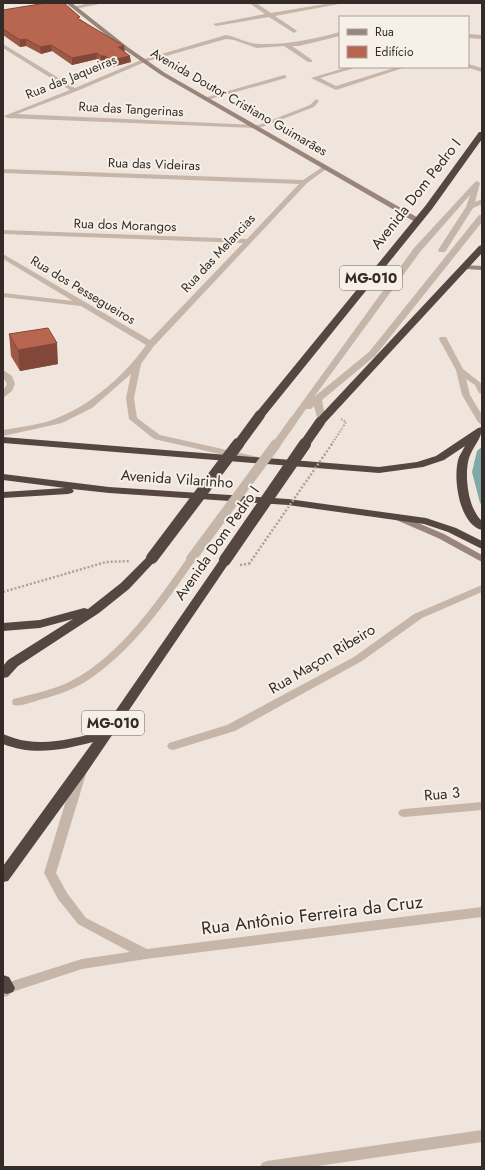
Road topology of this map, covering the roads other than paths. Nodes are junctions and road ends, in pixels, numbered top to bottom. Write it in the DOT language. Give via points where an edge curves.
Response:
graph roads {
  1 [pos="69,3"];
  2 [pos="101,3"];
  3 [pos="252,3"];
  4 [pos="341,3"];
  5 [pos="75,7"];
  6 [pos="271,15"];
  7 [pos="216,24"];
  8 [pos="294,31"];
  9 [pos="339,34"];
  10 [pos="469,36"];
  11 [pos="482,37"];
  12 [pos="286,45"];
  13 [pos="3,46"];
  14 [pos="310,60"];
  15 [pos="143,61"];
  16 [pos="482,62"];
  17 [pos="470,67"];
  18 [pos="351,68"];
  19 [pos="400,68"];
  20 [pos="482,70"];
  21 [pos="284,77"];
  22 [pos="75,90"];
  23 [pos="207,98"];
  24 [pos="316,101"];
  25 [pos="5,116"];
  26 [pos="3,123"];
  27 [pos="257,127"];
  28 [pos="482,134"];
  29 [pos="326,167"];
  30 [pos="3,171"];
  31 [pos="305,182"];
  32 [pos="482,200"];
  33 [pos="470,207"];
  34 [pos="426,210"];
  35 [pos="403,212"];
  36 [pos="482,217"];
  37 [pos="418,220"];
  38 [pos="3,232"];
  39 [pos="247,241"];
  40 [pos="482,248"];
  41 [pos="442,250"];
  42 [pos="3,256"];
  43 [pos="465,267"];
  44 [pos="482,268"];
  45 [pos="3,295"];
  46 [pos="86,305"];
  47 [pos="443,339"];
  48 [pos="151,344"];
  49 [pos="137,364"];
  50 [pos="460,370"];
  51 [pos="3,372"];
  52 [pos="482,391"];
  53 [pos="3,395"];
  54 [pos="317,399"];
  55 [pos="294,420"];
  56 [pos="321,422"];
  57 [pos="481,428"];
  58 [pos="4,433"];
  59 [pos="263,460"];
  60 [pos="3,477"];
  61 [pos="109,490"];
  62 [pos="3,495"];
  63 [pos="397,517"];
  64 [pos="482,527"];
  65 [pos="482,546"];
  66 [pos="482,559"];
  67 [pos="482,588"];
  68 [pos="95,610"];
  69 [pos="3,627"];
  70 [pos="3,674"];
  71 [pos="17,702"];
  72 [pos="105,735"];
  73 [pos="3,739"];
  74 [pos="173,746"];
  75 [pos="82,769"];
  76 [pos="482,806"];
  77 [pos="404,813"];
  78 [pos="3,877"];
  79 [pos="482,912"];
  80 [pos="146,954"];
  81 [pos="4,987"];
  82 [pos="482,1136"];
  83 [pos="267,1167"];
  1 -- 5 [label="main road, Avenida Doutor Cristiano Guimarães"];
  2 -- 5 [label="street"];
  3 -- 6 [label="street"];
  4 -- 6 [label="street"];
  5 -- 15 [label="main road, Avenida Doutor Cristiano Guimarães"];
  6 -- 7 [label="street"];
  6 -- 8 [label="street"];
  9 -- 12 [label="street, Rua das Jaqueiras"];
  10 -- 11 [label="street"];
  12 -- 14 [label="street"];
  12 -- 15 [label="street, Rua das Jaqueiras" via="257,46 226,37"];
  13 -- 22 [label="street"];
  15 -- 22 [label="street, Rua das Jaqueiras"];
  15 -- 23 [label="main road, Avenida Doutor Cristiano Guimarães"];
  16 -- 17 [label="street"];
  17 -- 20 [label="street"];
  18 -- 19 [label="street" via="314,78 336,88"];
  21 -- 23 [label="street"];
  22 -- 25 [label="street, Rua das Jaqueiras"];
  23 -- 27 [label="main road, Avenida Doutor Cristiano Guimarães"];
  24 -- 27 [label="street" via="312,106"];
  25 -- 26 [label="street"];
  25 -- 27 [label="street, Rua das Tangerinas"];
  27 -- 29 [label="main road, Avenida Doutor Cristiano Guimarães"];
  28 -- 34 [label="highway, Avenida Dom Pedro I / MG-010"];
  29 -- 31 [label="street, Rua das Melancias"];
  29 -- 35 [label="main road, Avenida Doutor Cristiano Guimarães"];
  30 -- 31 [label="street, Rua das Videiras"];
  31 -- 39 [label="street, Rua das Melancias"];
  32 -- 33 [label="street"];
  33 -- 41 [label="street"];
  33 -- 55 [label="street" via="476,183 417,250"];
  34 -- 35 [label="main road"];
  34 -- 37 [label="highway, Avenida Dom Pedro I / MG-010"];
  35 -- 37 [label="main road, Avenida Doutor Cristiano Guimarães"];
  36 -- 54 [label="street" via="372,354"];
  37 -- 68 [label="highway, Avenida Dom Pedro I / MG-010, bridge" via="260,415 152,558 125,586"];
  38 -- 39 [label="street, Rua dos Morangos"];
  39 -- 48 [label="street, Rua das Melancias"];
  40 -- 43 [label="highway, Avenida Dom Pedro I / MG-010"];
  42 -- 46 [label="street, Rua dos Pessegueiros"];
  43 -- 44 [label="main road"];
  43 -- 56 [label="highway, Avenida Dom Pedro I / MG-010"];
  45 -- 46 [label="street"];
  46 -- 48 [label="street, Rua dos Pessegueiros"];
  47 -- 50 [label="street"];
  48 -- 49 [label="street, Rua das Melancias"];
  49 -- 58 [label="street, Rua das Melancias" via="89,406 59,421"];
  49 -- 59 [label="street, Rua das Melancias" via="130,398 133,419 157,437"];
  50 -- 52 [label="street" via="478,384"];
  50 -- 57 [label="street" via="466,395"];
  51 -- 53 [label="street" via="12,380 12,385"];
  54 -- 55 [label="street"];
  54 -- 56 [label="street"];
  55 -- 71 [label="street, bridge" via="158,606 118,651 80,681"];
  56 -- 72 [label="highway, Avenida Dom Pedro I / MG-010, bridge"];
  57 -- 59 [label="highway, Avenida Vilarinho" via="440,458 419,465 379,470"];
  57 -- 64 [label="highway" via="464,458 462,477 468,507 473,519"];
  58 -- 59 [label="highway, Avenida Vilarinho"];
  60 -- 61 [label="highway, Avenida Vilarinho"];
  61 -- 62 [label="highway"];
  61 -- 63 [label="highway, Avenida Vilarinho" via="288,502"];
  63 -- 65 [label="highway" via="426,521 452,530"];
  63 -- 66 [label="main road, Avenida Vilarinho" via="441,536"];
  67 -- 74 [label="street, Rua Maçon Ribeiro" via="418,616 358,659 232,728"];
  68 -- 69 [label="highway" via="40,624"];
  68 -- 70 [label="highway, Avenida Dom Pedro I / MG-010" via="19,659"];
  72 -- 73 [label="highway" via="63,745 34,747"];
  72 -- 75 [label="highway, Avenida Dom Pedro I / MG-010"];
  75 -- 78 [label="highway, Avenida Dom Pedro I / MG-010"];
  75 -- 80 [label="street" via="50,873 62,896 82,921"];
  76 -- 77 [label="street, Rua 3"];
  79 -- 80 [label="street, Rua Antônio Ferreira da Cruz"];
  80 -- 81 [label="street, Rua Antônio Ferreira da Cruz" via="82,964"];
  82 -- 83 [label="street"];
}
